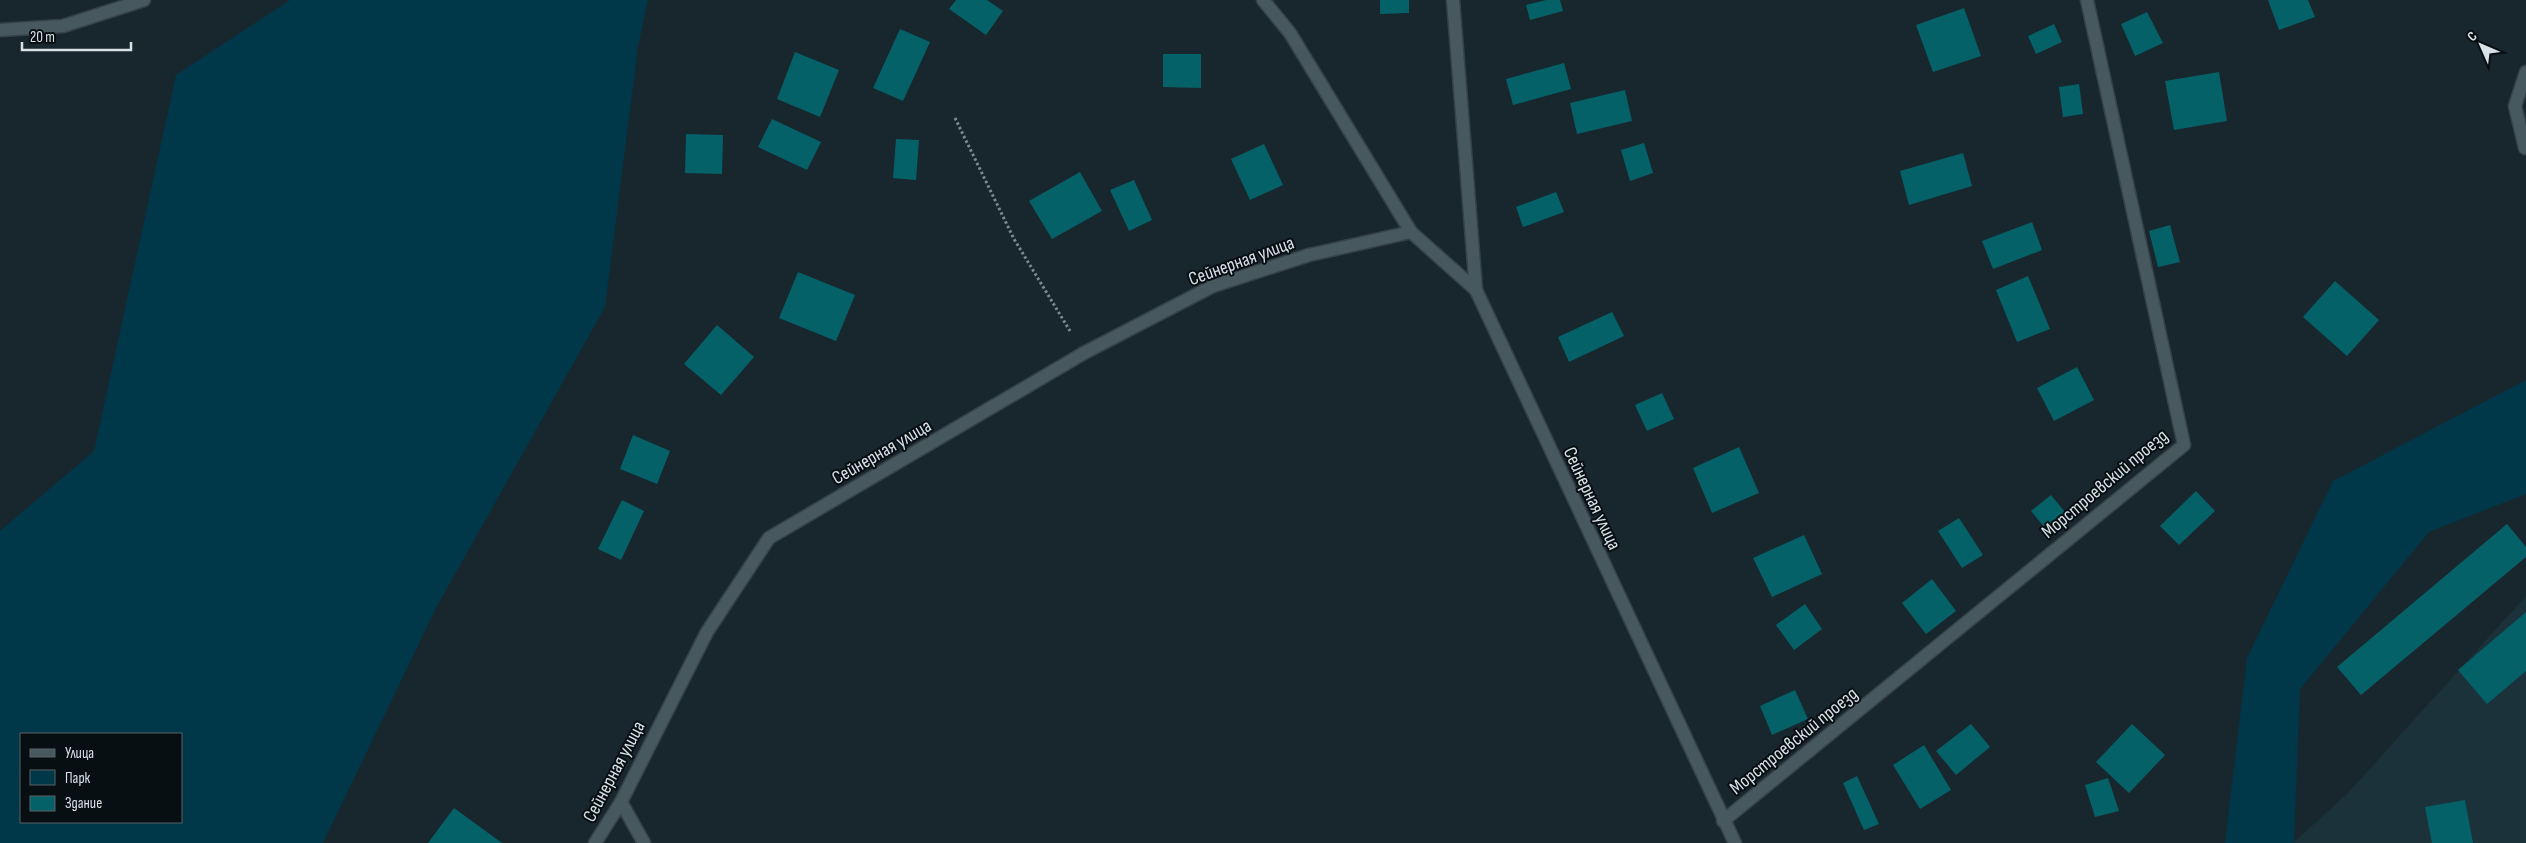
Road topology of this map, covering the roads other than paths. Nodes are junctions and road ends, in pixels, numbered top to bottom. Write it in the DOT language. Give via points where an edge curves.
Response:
graph roads {
  1 [pos="144,0"];
  2 [pos="1263,0"];
  3 [pos="1453,0"];
  4 [pos="2086,0"];
  5 [pos="0,30"];
  6 [pos="2526,72"];
  7 [pos="2525,148"];
  8 [pos="1410,232"];
  9 [pos="1476,290"];
  10 [pos="620,802"];
  11 [pos="1723,821"];
  12 [pos="595,843"];
  13 [pos="644,843"];
  14 [pos="1735,843"];
  1 -- 5 [label="lane" via="63,26"];
  2 -- 8 [label="lane" via="1290,33"];
  3 -- 9 [label="lane"];
  4 -- 11 [label="lane, Морстроевский проезд" via="2184,445"];
  6 -- 7 [label="lane" via="2515,106"];
  8 -- 9 [label="lane, Сейнерная улица"];
  8 -- 10 [label="lane, Сейнерная улица" via="1309,255 1213,286 1084,353 769,538 707,632"];
  9 -- 11 [label="lane, Сейнерная улица"];
  10 -- 12 [label="lane, Сейнерная улица"];
  10 -- 13 [label="lane"];
  11 -- 14 [label="lane, Сейнерная улица"];
}
